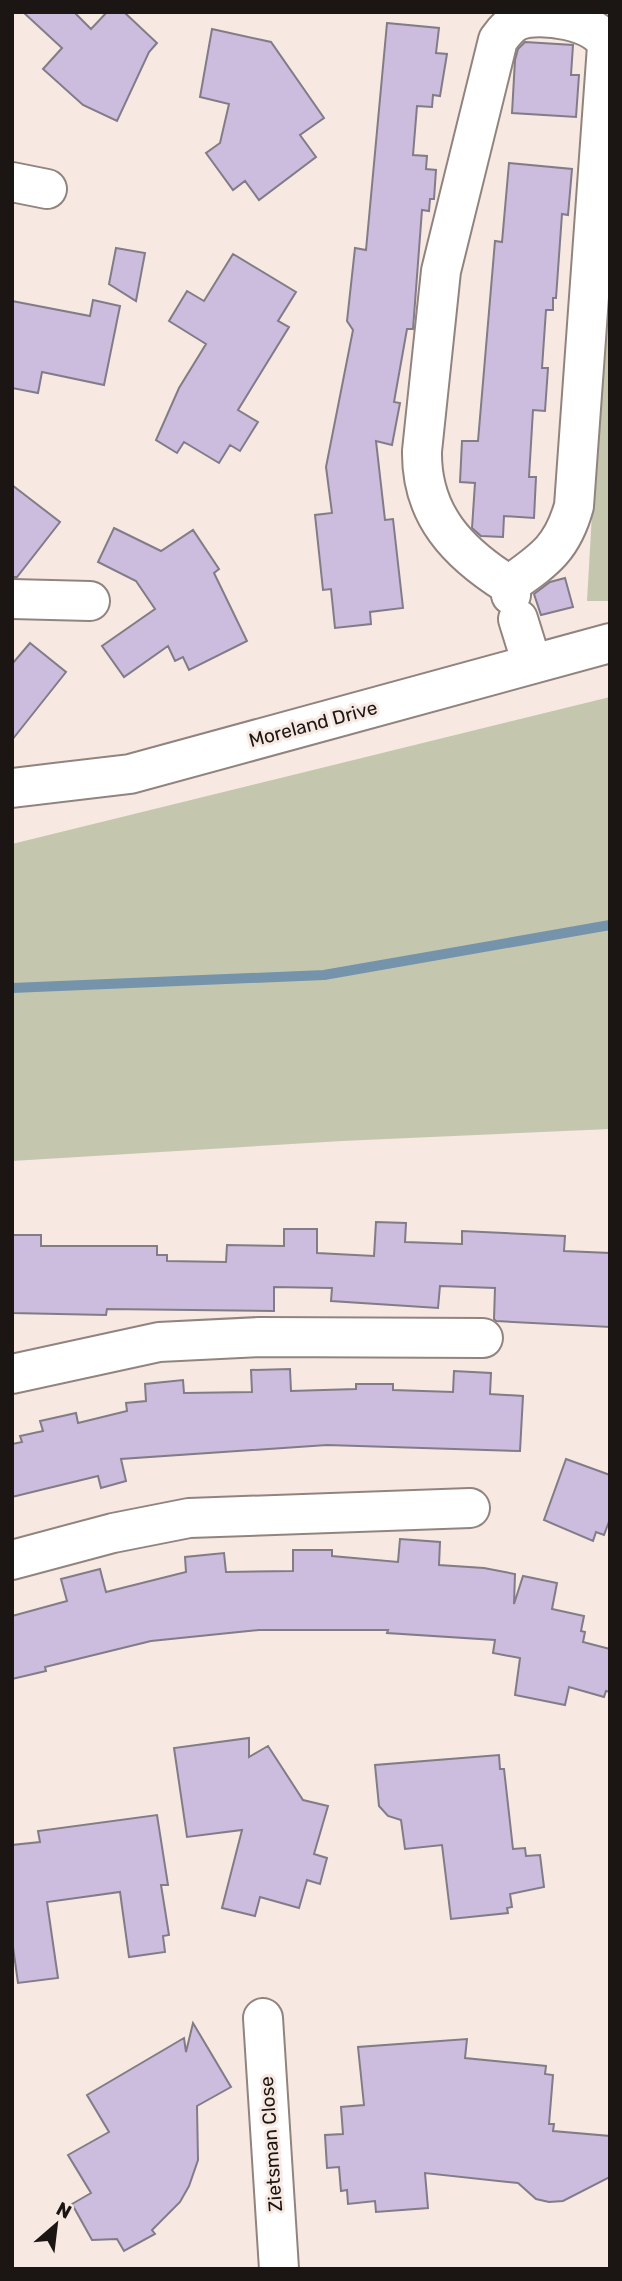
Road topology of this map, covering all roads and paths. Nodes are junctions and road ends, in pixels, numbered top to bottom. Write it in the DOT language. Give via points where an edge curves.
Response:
graph roads {
  1 [pos="12,599"];
  2 [pos="513,600"];
  3 [pos="90,601"];
  4 [pos="610,643"];
  5 [pos="532,664"];
  6 [pos="12,788"];
  7 [pos="483,1338"];
  8 [pos="12,1374"];
  9 [pos="470,1508"];
  10 [pos="12,1560"];
  11 [pos="263,2018"];
  12 [pos="279,2269"];
  1 -- 3 [label="street"];
  2 -- 2 [label="street" via="559,545 574,506 607,46 602,35 586,25 549,18 517,20 498,40 441,271 422,450 428,494 440,521 473,562"];
  2 -- 5 [label="street"];
  4 -- 5 [label="street, Moreland Drive"];
  5 -- 6 [label="street, Moreland Drive" via="130,774"];
  7 -- 8 [label="street" via="259,1337 159,1342"];
  9 -- 10 [label="street" via="189,1518 113,1532"];
  11 -- 12 [label="street, Zietsman Close"];
}
